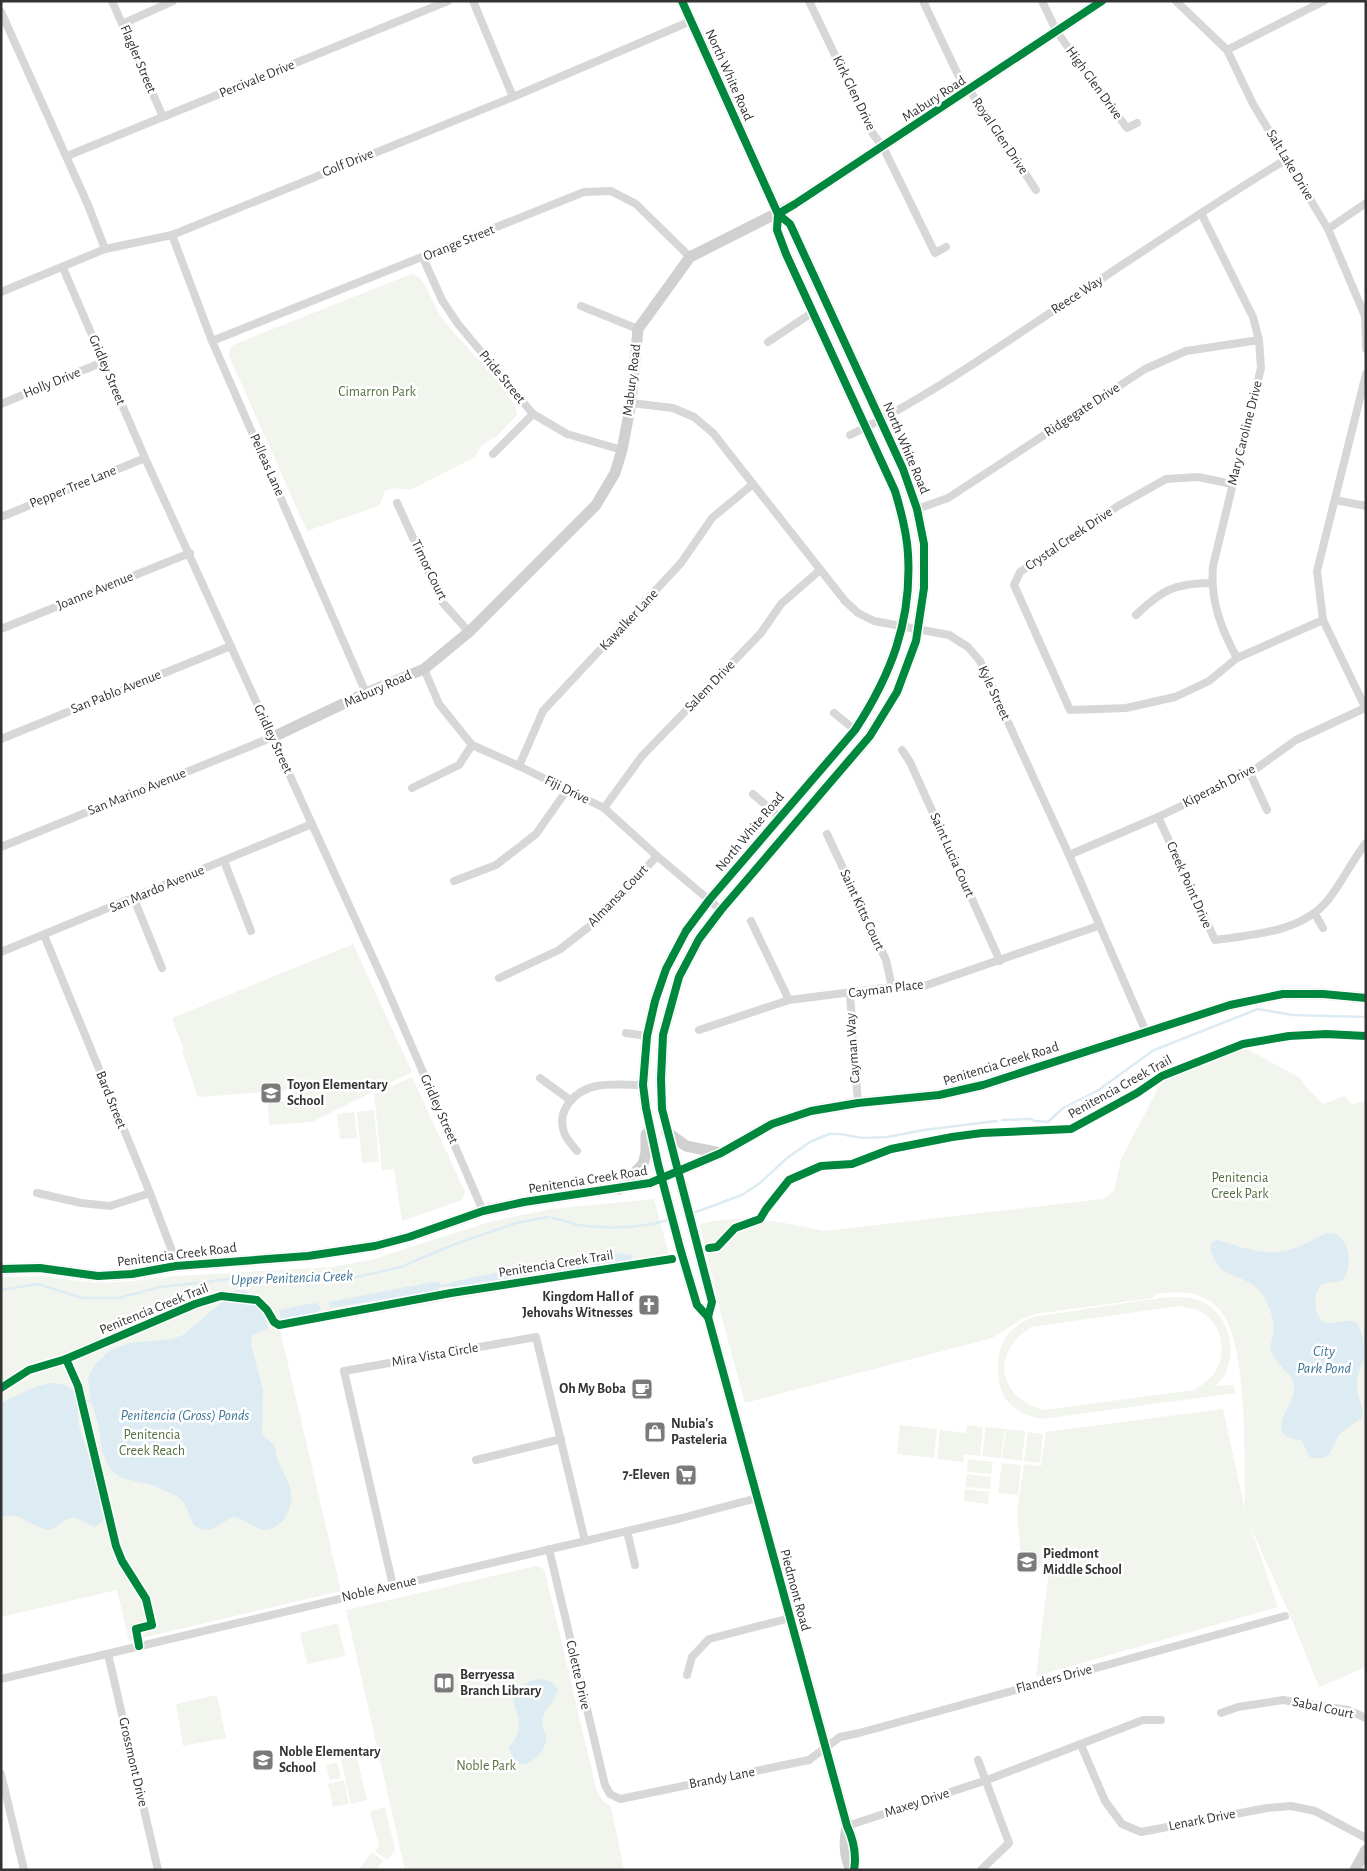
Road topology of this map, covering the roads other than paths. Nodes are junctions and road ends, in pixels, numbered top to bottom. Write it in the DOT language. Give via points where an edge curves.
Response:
graph roads {
  1 [pos="112,1"];
  2 [pos="173,1"];
  3 [pos="448,1"];
  4 [pos="473,1"];
  5 [pos="682,1"];
  6 [pos="810,1"];
  7 [pos="923,1"];
  8 [pos="1042,1"];
  9 [pos="1102,1"];
  10 [pos="1176,1"];
  11 [pos="1324,1"];
  12 [pos="1,12"];
  13 [pos="691,21"];
  14 [pos="122,24"];
  15 [pos="1057,32"];
  16 [pos="1228,50"];
  17 [pos="968,91"];
  18 [pos="514,97"];
  19 [pos="162,117"];
  20 [pos="1138,123"];
  21 [pos="883,147"];
  22 [pos="67,156"];
  23 [pos="1287,160"];
  24 [pos="1036,190"];
  25 [pos="1366,203"];
  26 [pos="1201,213"];
  27 [pos="778,214"];
  28 [pos="1328,229"];
  29 [pos="172,235"];
  30 [pos="946,247"];
  31 [pos="105,249"];
  32 [pos="690,257"];
  33 [pos="423,258"];
  34 [pos="63,268"];
  35 [pos="1,292"];
  36 [pos="580,306"];
  37 [pos="812,312"];
  38 [pos="638,329"];
  39 [pos="1259,340"];
  40 [pos="212,341"];
  41 [pos="768,342"];
  42 [pos="1366,349"];
  43 [pos="103,362"];
  44 [pos="1366,374"];
  45 [pos="631,403"];
  46 [pos="1,404"];
  47 [pos="533,414"];
  48 [pos="882,420"];
  49 [pos="866,428"];
  50 [pos="850,435"];
  51 [pos="622,450"];
  52 [pos="493,454"];
  53 [pos="145,458"];
  54 [pos="753,484"];
  55 [pos="1232,484"];
  56 [pos="1335,500"];
  57 [pos="397,503"];
  58 [pos="1366,506"];
  59 [pos="917,509"];
  60 [pos="1,517"];
  61 [pos="190,553"];
  62 [pos="820,570"];
  63 [pos="1212,583"];
  64 [pos="1136,615"];
  65 [pos="1323,620"];
  66 [pos="902,627"];
  67 [pos="1,629"];
  68 [pos="918,630"];
  69 [pos="469,632"];
  70 [pos="231,646"];
  71 [pos="1237,658"];
  72 [pos="424,669"];
  73 [pos="366,693"];
  74 [pos="1365,708"];
  75 [pos="834,712"];
  76 [pos="855,730"];
  77 [pos="273,737"];
  78 [pos="1,739"];
  79 [pos="472,745"];
  80 [pos="902,750"];
  81 [pos="519,766"];
  82 [pos="1250,773"];
  83 [pos="412,788"];
  84 [pos="567,790"];
  85 [pos="753,794"];
  86 [pos="604,808"];
  87 [pos="1267,810"];
  88 [pos="779,817"];
  89 [pos="1158,817"];
  90 [pos="312,824"];
  91 [pos="827,834"];
  92 [pos="1366,843"];
  93 [pos="1,847"];
  94 [pos="656,856"];
  95 [pos="1068,856"];
  96 [pos="224,861"];
  97 [pos="454,881"];
  98 [pos="134,899"];
  99 [pos="710,899"];
  100 [pos="721,910"];
  101 [pos="1315,914"];
  102 [pos="751,921"];
  103 [pos="1098,926"];
  104 [pos="1324,928"];
  105 [pos="251,931"];
  106 [pos="44,934"];
  107 [pos="1,952"];
  108 [pos="1000,961"];
  109 [pos="162,968"];
  110 [pos="499,978"];
  111 [pos="892,987"];
  112 [pos="850,994"];
  113 [pos="1366,998"];
  114 [pos="789,1000"];
  115 [pos="699,1030"];
  116 [pos="1146,1032"];
  117 [pos="626,1033"];
  118 [pos="647,1036"];
  119 [pos="540,1078"];
  120 [pos="643,1085"];
  121 [pos="570,1100"];
  122 [pos="858,1103"];
  123 [pos="649,1123"];
  124 [pos="667,1132"];
  125 [pos="577,1151"];
  126 [pos="721,1153"];
  127 [pos="678,1173"];
  128 [pos="662,1180"];
  129 [pos="619,1189"];
  130 [pos="37,1193"];
  131 [pos="150,1193"];
  132 [pos="685,1200"];
  133 [pos="667,1204"];
  134 [pos="483,1211"];
  135 [pos="176,1266"];
  136 [pos="1,1269"];
  137 [pos="708,1317"];
  138 [pos="561,1439"];
  139 [pos="476,1460"];
  140 [pos="757,1498"];
  141 [pos="627,1531"];
  142 [pos="585,1541"];
  143 [pos="549,1549"];
  144 [pos="635,1565"];
  145 [pos="393,1586"];
  146 [pos="1285,1616"];
  147 [pos="790,1618"];
  148 [pos="108,1654"];
  149 [pos="687,1675"];
  150 [pos="1,1679"];
  151 [pos="1221,1713"];
  152 [pos="1366,1718"];
  153 [pos="1161,1720"];
  154 [pos="1081,1745"];
  155 [pos="825,1747"];
  156 [pos="978,1760"];
  157 [pos="1,1774"];
  158 [pos="987,1780"];
  159 [pos="615,1798"];
  160 [pos="847,1826"];
  161 [pos="1366,1838"];
  162 [pos="1366,1850"];
  163 [pos="24,1870"];
  164 [pos="158,1870"];
  165 [pos="853,1870"];
  166 [pos="982,1870"];
  167 [pos="1355,1870"];
  1 -- 14 [label="street, Flagler Street"];
  2 -- 14 [label="street"];
  3 -- 19 [label="street, Percivale Drive"];
  4 -- 18 [label="street"];
  5 -- 13 [label="main road, North White Road"];
  6 -- 21 [label="street, Kirk Glen Drive" via="873,134"];
  7 -- 17 [label="street, Royal Glen Drive"];
  8 -- 15 [label="street, High Glen Drive"];
  9 -- 15 [label="main road, Mabury Road"];
  10 -- 16 [label="street, Salt Lake Drive"];
  11 -- 16 [label="street"];
  12 -- 22 [label="street"];
  13 -- 18 [label="street, Golf Drive"];
  13 -- 27 [label="main road, North White Road"];
  14 -- 19 [label="street, Flagler Street"];
  15 -- 17 [label="main road, Mabury Road"];
  15 -- 20 [label="street, High Glen Drive" via="1127,128"];
  16 -- 23 [label="street, Salt Lake Drive" via="1253,104"];
  17 -- 21 [label="main road, Mabury Road"];
  17 -- 24 [label="street, Royal Glen Drive"];
  18 -- 29 [label="street, Golf Drive"];
  19 -- 22 [label="street, Percivale Drive"];
  21 -- 27 [label="main road, Mabury Road"];
  21 -- 30 [label="street, Kirk Glen Drive" via="935,253"];
  22 -- 31 [label="street"];
  23 -- 26 [label="street, Reece Way"];
  23 -- 28 [label="street, Salt Lake Drive"];
  25 -- 28 [label="street"];
  26 -- 39 [label="street, Mary Caroline Drive" via="1253,317"];
  26 -- 48 [label="street, Reece Way" via="963,371"];
  27 -- 32 [label="main road, Mabury Road"];
  27 -- 37 [label="main road, North White Road" via="777,230"];
  27 -- 48 [label="main road, North White Road" via="790,224"];
  28 -- 42 [label="street, Salt Lake Drive" via="1365,316"];
  29 -- 31 [label="street, Golf Drive"];
  29 -- 40 [label="street, Pelleas Lane"];
  31 -- 34 [label="street, Golf Drive"];
  32 -- 33 [label="street, Orange Street" via="636,204 611,191 584,192"];
  32 -- 38 [label="main road, Mabury Road"];
  33 -- 40 [label="street, Orange Street"];
  33 -- 47 [label="street, Pride Street" via="442,300 458,324"];
  34 -- 35 [label="street, Golf Drive"];
  34 -- 43 [label="street, Gridley Street"];
  36 -- 38 [label="street"];
  37 -- 41 [label="street"];
  37 -- 49 [label="main road, North White Road"];
  38 -- 45 [label="main road, Mabury Road"];
  39 -- 55 [label="street, Mary Caroline Drive" via="1261,368"];
  39 -- 59 [label="street, Ridgegate Drive" via="1186,351 1145,369 948,498"];
  40 -- 73 [label="street, Pelleas Lane"];
  43 -- 46 [label="street, Holly Drive"];
  43 -- 53 [label="street, Gridley Street"];
  44 -- 56 [label="street"];
  45 -- 51 [label="main road, Mabury Road"];
  45 -- 54 [label="street, Kyle Street" via="673,408 694,417 713,433"];
  47 -- 51 [label="street, Pride Street" via="567,434"];
  47 -- 52 [label="street"];
  48 -- 49 [label="street, Reece Way"];
  48 -- 59 [label="main road, North White Road"];
  49 -- 50 [label="street, Reece Way"];
  49 -- 66 [label="main road, North White Road" via="895,491 904,522 909,588"];
  51 -- 69 [label="main road, Mabury Road" via="615,473 596,505"];
  53 -- 60 [label="street, Pepper Tree Lane"];
  53 -- 61 [label="street, Gridley Street"];
  54 -- 62 [label="street, Kyle Street"];
  54 -- 81 [label="street, Kawalker Lane" via="712,518 681,563 543,712"];
  55 -- 63 [label="street, Mary Caroline Drive"];
  55 -- 71 [label="street, Crystal Creek Drive" via="1198,477 1166,479 1118,506 1020,572 1014,585 1070,710 1126,708 1175,697 1209,681"];
  56 -- 58 [label="street"];
  56 -- 65 [label="street" via="1317,571"];
  57 -- 69 [label="street, Timor Court" via="443,603"];
  59 -- 68 [label="main road, North White Road" via="924,544 924,588"];
  61 -- 67 [label="street, Joanne Avenue"];
  61 -- 70 [label="street, Gridley Street"];
  62 -- 66 [label="street, Kyle Street" via="844,601 858,613 874,621"];
  62 -- 86 [label="street, Salem Drive" via="781,604 761,633 642,756"];
  63 -- 64 [label="street" via="1177,586 1155,597"];
  63 -- 71 [label="street, Mary Caroline Drive" via="1220,622"];
  65 -- 71 [label="street"];
  65 -- 74 [label="street"];
  66 -- 68 [label="street, Kyle Street"];
  66 -- 76 [label="main road, North White Road" via="888,672"];
  68 -- 95 [label="street, Kyle Street" via="949,634 968,647 980,661"];
  68 -- 100 [label="main road, North White Road" via="897,692 870,736"];
  69 -- 72 [label="main road, Mabury Road"];
  70 -- 77 [label="street, Gridley Street"];
  70 -- 78 [label="street, San Pablo Avenue"];
  72 -- 73 [label="main road, Mabury Road"];
  72 -- 79 [label="street, Fiji Drive" via="439,704"];
  73 -- 77 [label="main road, Mabury Road"];
  74 -- 82 [label="street, Kiperash Drive" via="1296,740"];
  75 -- 76 [label="street"];
  76 -- 88 [label="main road, North White Road"];
  77 -- 90 [label="street, Gridley Street"];
  77 -- 93 [label="street, San Marino Avenue"];
  79 -- 81 [label="street, Fiji Drive"];
  79 -- 83 [label="street" via="459,765"];
  80 -- 108 [label="street, Saint Lucia Court"];
  81 -- 84 [label="street, Fiji Drive"];
  82 -- 87 [label="street"];
  82 -- 89 [label="street, Kiperash Drive"];
  84 -- 86 [label="street, Fiji Drive"];
  84 -- 97 [label="street" via="536,834 496,865"];
  85 -- 88 [label="street"];
  86 -- 94 [label="street, Fiji Drive"];
  88 -- 99 [label="main road, North White Road"];
  89 -- 95 [label="street, Kiperash Drive"];
  89 -- 101 [label="street, Creek Point Drive" via="1215,940 1276,929"];
  90 -- 96 [label="street, San Mardo Avenue"];
  90 -- 134 [label="street, Gridley Street"];
  91 -- 111 [label="street, Saint Kitts Court" via="886,960"];
  92 -- 101 [label="street, Creek Point Drive"];
  94 -- 99 [label="street, Fiji Drive"];
  94 -- 110 [label="street, Almansa Court" via="599,919 559,950"];
  95 -- 103 [label="street, Kyle Street"];
  96 -- 98 [label="street, San Mardo Avenue"];
  96 -- 105 [label="street"];
  98 -- 106 [label="street, San Mardo Avenue"];
  98 -- 109 [label="street"];
  99 -- 100 [label="street, Fiji Drive"];
  99 -- 118 [label="main road, North White Road" via="683,936 666,969"];
  100 -- 124 [label="main road, North White Road" via="699,940 679,978 663,1035 662,1109"];
  101 -- 104 [label="street"];
  102 -- 114 [label="street"];
  103 -- 108 [label="street, Cayman Place"];
  103 -- 116 [label="street, Kyle Street"];
  106 -- 107 [label="street, San Mardo Avenue"];
  106 -- 131 [label="street, Bard Street"];
  108 -- 111 [label="street, Cayman Place" via="921,987"];
  111 -- 112 [label="street, Cayman Place"];
  112 -- 114 [label="street, Cayman Place"];
  112 -- 122 [label="street, Cayman Way"];
  113 -- 116 [label="main road, Penitencia Creek Road" via="1283,994 1230,1005"];
  114 -- 115 [label="street, Cayman Place"];
  116 -- 122 [label="main road, Penitencia Creek Road" via="983,1085 940,1095"];
  117 -- 118 [label="street"];
  118 -- 120 [label="main road, North White Road"];
  119 -- 121 [label="street"];
  120 -- 121 [label="street" via="597,1086"];
  120 -- 123 [label="main road, North White Road"];
  121 -- 125 [label="street" via="565,1109 563,1128"];
  122 -- 126 [label="main road, Penitencia Creek Road" via="811,1111 772,1124"];
  123 -- 128 [label="main road, North White Road"];
  123 -- 129 [label="main road" via="642,1164"];
  124 -- 126 [label="main road" via="686,1146"];
  124 -- 127 [label="main road, North White Road"];
  126 -- 127 [label="main road, Penitencia Creek Road"];
  127 -- 128 [label="main road, Penitencia Creek Road"];
  127 -- 132 [label="main road, North White Road"];
  128 -- 129 [label="main road, Penitencia Creek Road"];
  128 -- 133 [label="main road, North White Road"];
  129 -- 134 [label="main road, Penitencia Creek Road"];
  130 -- 131 [label="street" via="110,1206"];
  131 -- 135 [label="street, Bard Street"];
  132 -- 137 [label="main road, Piedmont Road" via="712,1302"];
  133 -- 137 [label="main road, Piedmont Road" via="697,1305"];
  134 -- 135 [label="main road, Penitencia Creek Road" via="375,1246 308,1256"];
  135 -- 136 [label="main road, Penitencia Creek Road" via="98,1276 40,1268"];
  137 -- 140 [label="main road, Piedmont Road"];
  138 -- 139 [label="street"];
  138 -- 142 [label="street, Mira Vista Circle"];
  138 -- 145 [label="street, Mira Vista Circle" via="536,1337 344,1371"];
  140 -- 141 [label="street, Noble Avenue"];
  140 -- 147 [label="main road, Piedmont Road"];
  141 -- 142 [label="street, Noble Avenue"];
  141 -- 144 [label="street"];
  142 -- 143 [label="street, Noble Avenue"];
  143 -- 145 [label="street, Noble Avenue"];
  143 -- 159 [label="street, Colette Drive" via="605,1785"];
  145 -- 148 [label="street, Noble Avenue"];
  146 -- 155 [label="street, Flanders Drive" via="840,1737"];
  147 -- 149 [label="street" via="709,1639 692,1657"];
  147 -- 155 [label="main road, Piedmont Road"];
  148 -- 150 [label="street, Noble Avenue"];
  148 -- 164 [label="street, Grossmont Drive"];
  151 -- 152 [label="street, Sabal Court" via="1238,1706 1283,1700 1348,1710"];
  153 -- 154 [label="street, Maxey Drive" via="1142,1720"];
  154 -- 158 [label="street, Maxey Drive"];
  154 -- 161 [label="street, Lenark Drive" via="1105,1801 1122,1824 1141,1832 1291,1806 1315,1811"];
  155 -- 159 [label="street, Brandy Lane" via="806,1760 757,1772 626,1799"];
  155 -- 160 [label="main road, Piedmont Road"];
  156 -- 158 [label="street"];
  157 -- 163 [label="street"];
  158 -- 160 [label="street, Maxey Drive"];
  158 -- 166 [label="street" via="1009,1843"];
  160 -- 165 [label="main road, Piedmont Road" via="856,1858"];
  162 -- 167 [label="main road"];
}
